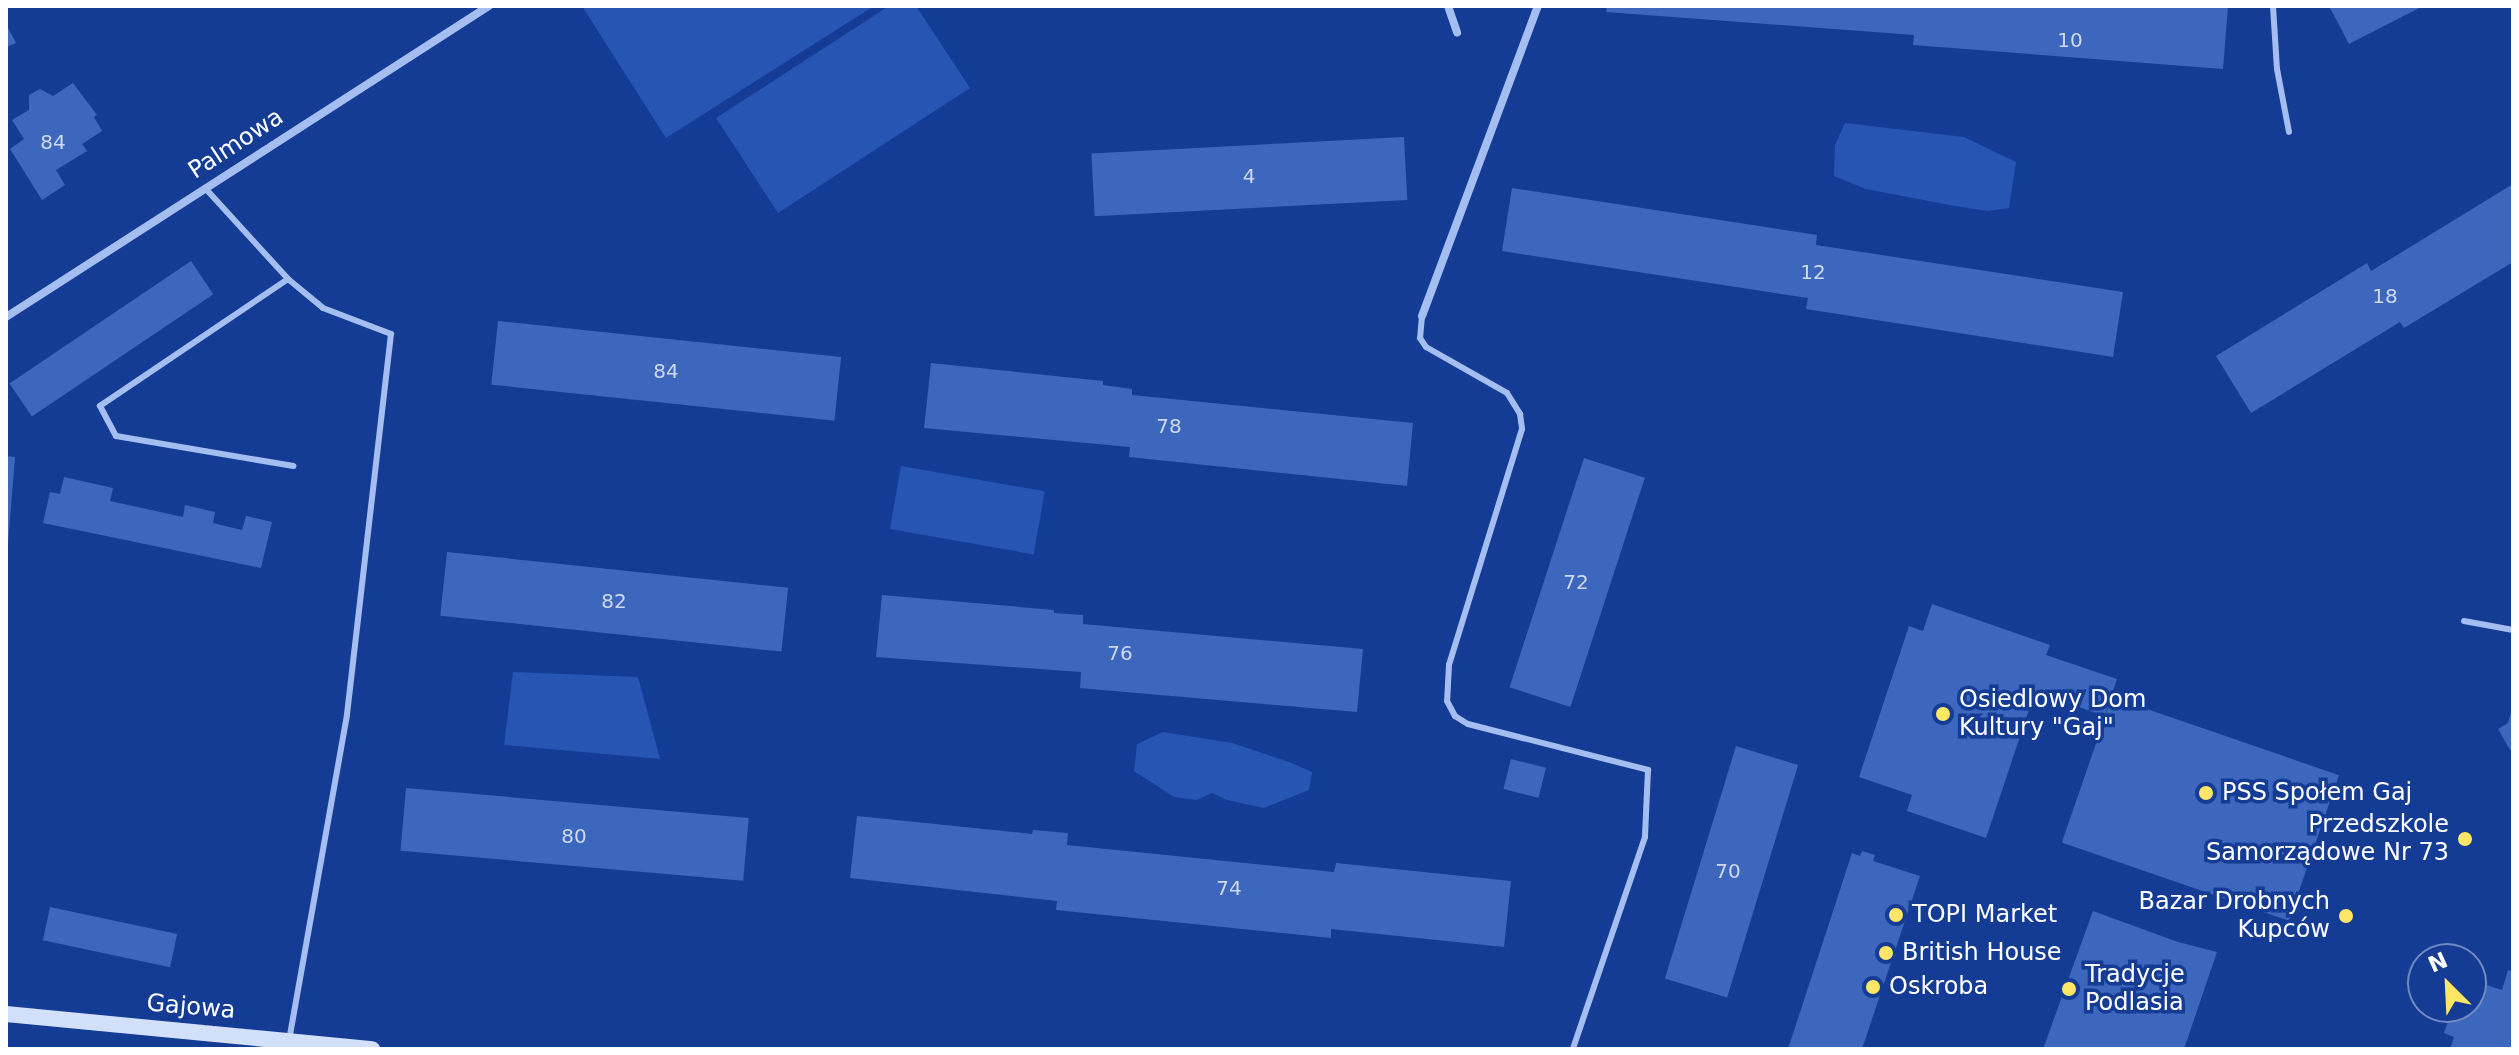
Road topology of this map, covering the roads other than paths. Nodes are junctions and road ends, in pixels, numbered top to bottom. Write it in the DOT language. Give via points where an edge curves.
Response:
graph roads {
  1 [pos="489,6"];
  2 [pos="1448,6"];
  3 [pos="1538,6"];
  4 [pos="2273,6"];
  5 [pos="1457,32"];
  6 [pos="2289,132"];
  7 [pos="205,188"];
  8 [pos="288,279"];
  9 [pos="1422,316"];
  10 [pos="6,317"];
  11 [pos="293,466"];
  12 [pos="2464,621"];
  13 [pos="2513,630"];
  14 [pos="6,1014"];
  15 [pos="288,1042"];
  16 [pos="252,1043"];
  17 [pos="372,1049"];
  18 [pos="1573,1049"];
  1 -- 7 [label="street, Palmowa"];
  2 -- 5 [label="street"];
  3 -- 9 [label="street"];
  4 -- 6 [label="lane"];
  7 -- 8 [label="lane"];
  7 -- 10 [label="street, Palmowa"];
  8 -- 11 [label="lane" via="100,406 116,436"];
  8 -- 15 [label="lane" via="323,308 391,334 347,715"];
  9 -- 18 [label="lane" via="1420,338 1426,347 1507,393 1522,429 1449,665 1447,701 1455,716 1468,724 1648,770 1645,837"];
  12 -- 13 [label="lane"];
  14 -- 16 [label="street, Gajowa"];
  15 -- 16 [label="street, Gajowa"];
  15 -- 17 [label="street, Gajowa"];
}
